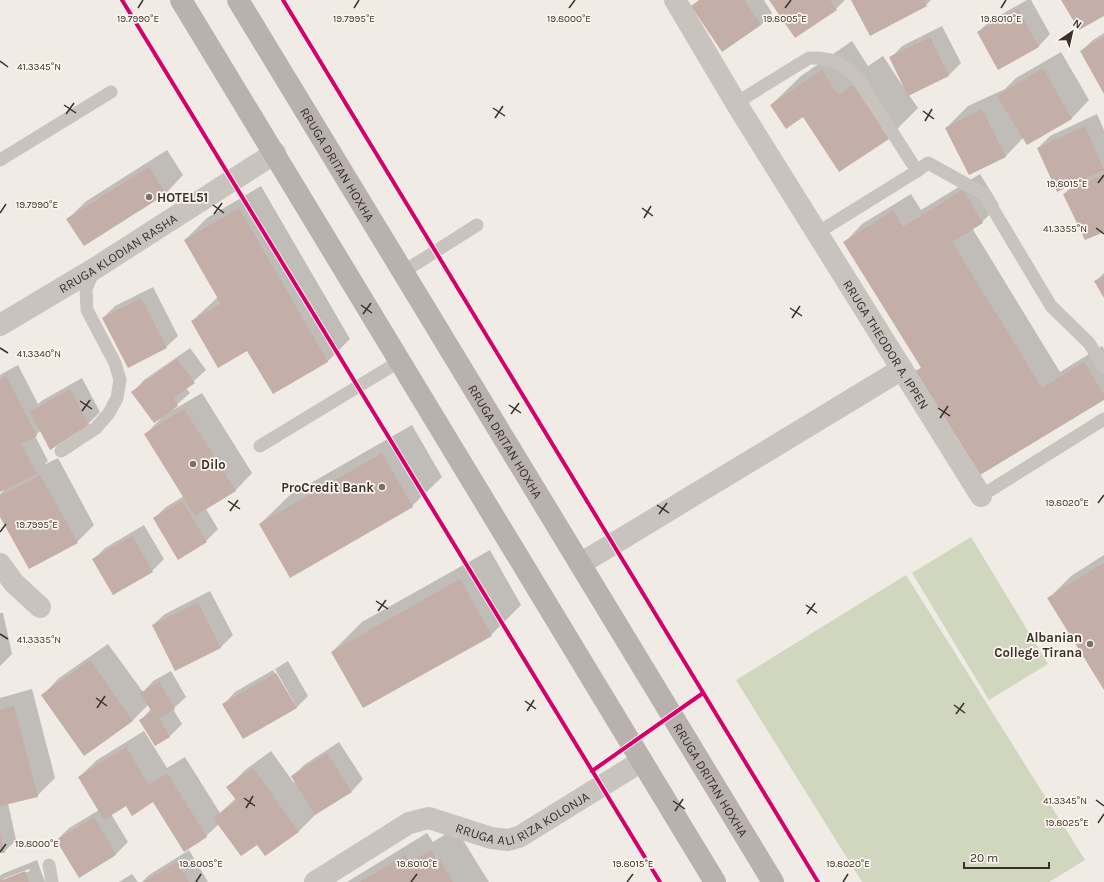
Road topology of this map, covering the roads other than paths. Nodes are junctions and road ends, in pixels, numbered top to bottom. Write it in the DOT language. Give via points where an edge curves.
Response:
graph roads {
  1 [pos="181,0"];
  2 [pos="238,0"];
  3 [pos="675,0"];
  4 [pos="111,92"];
  5 [pos="736,103"];
  6 [pos="275,153"];
  7 [pos="0,160"];
  8 [pos="917,170"];
  9 [pos="477,226"];
  10 [pos="817,233"];
  11 [pos="94,269"];
  12 [pos="403,272"];
  13 [pos="0,326"];
  14 [pos="400,362"];
  15 [pos="1104,367"];
  16 [pos="902,369"];
  17 [pos="1104,419"];
  18 [pos="260,446"];
  19 [pos="61,451"];
  20 [pos="981,496"];
  21 [pos="0,564"];
  22 [pos="580,564"];
  23 [pos="40,607"];
  24 [pos="642,761"];
  25 [pos="49,864"];
  26 [pos="52,882"];
  27 [pos="315,882"];
  28 [pos="715,882"];
  29 [pos="772,882"];
  1 -- 6 [label="main road"];
  2 -- 12 [label="main road, RRUGA DRITAN HOXHA"];
  3 -- 5 [label="street, RRUGA THEODOR A. IPPEN"];
  4 -- 7 [label="lane"];
  5 -- 8 [label="lane" via="809,58 837,61 859,80"];
  5 -- 10 [label="street, RRUGA THEODOR A. IPPEN"];
  6 -- 11 [label="street, RRUGA KLODIAN RASHA"];
  6 -- 14 [label="main road"];
  8 -- 10 [label="lane"];
  8 -- 15 [label="lane" via="928,163 984,194 1051,306 1089,343"];
  9 -- 12 [label="lane"];
  10 -- 16 [label="street, RRUGA THEODOR A. IPPEN"];
  11 -- 13 [label="street, RRUGA KLODIAN RASHA"];
  11 -- 19 [label="lane" via="86,289 87,310 115,363 120,380 117,398 109,413 96,428"];
  12 -- 22 [label="main road, RRUGA DRITAN HOXHA"];
  14 -- 18 [label="lane"];
  14 -- 24 [label="main road"];
  16 -- 20 [label="street, RRUGA THEODOR A. IPPEN"];
  16 -- 22 [label="street"];
  17 -- 20 [label="lane, RRUGA THEODOR A. IPPEN"];
  21 -- 23 [label="street" via="14,583"];
  22 -- 29 [label="main road, RRUGA DRITAN HOXHA"];
  24 -- 27 [label="street, RRUGA ALI RIZA KOLONJA" via="518,838 502,840 429,818 420,819 409,823"];
  24 -- 28 [label="main road"];
  25 -- 26 [label="lane"];
}
